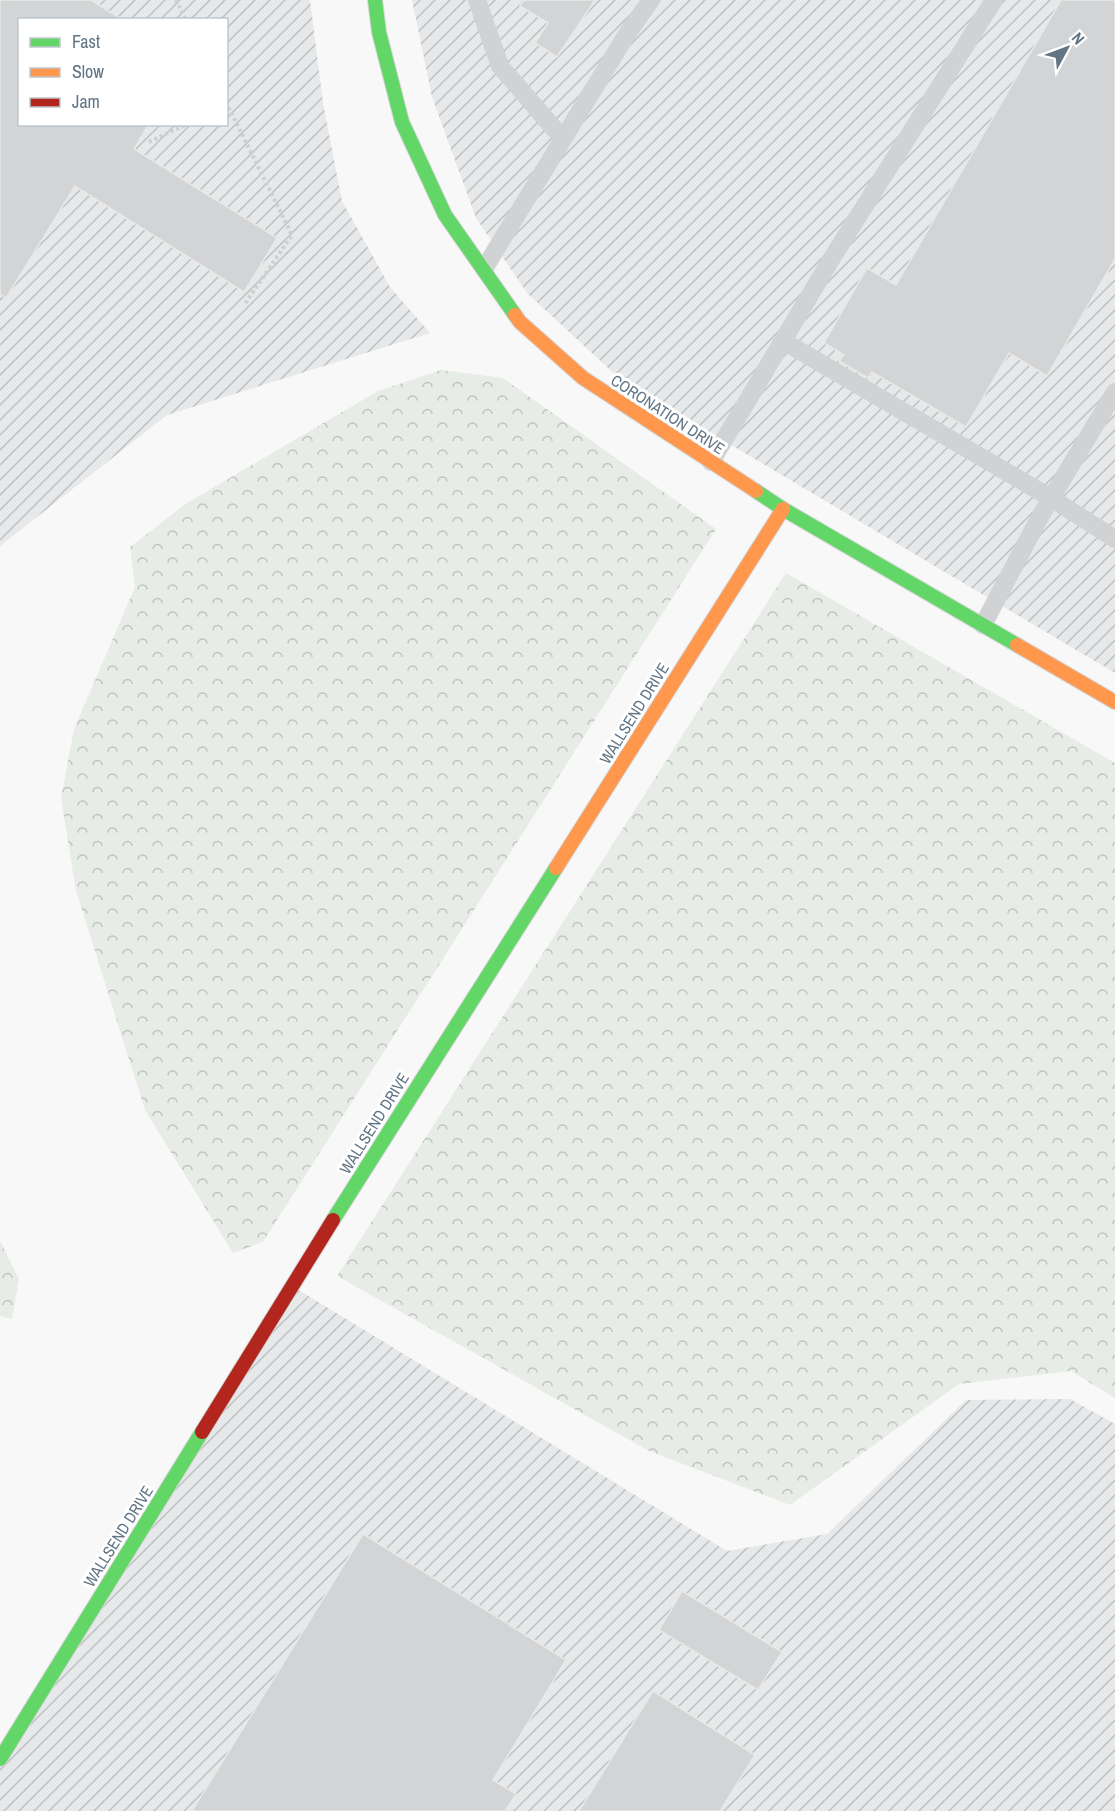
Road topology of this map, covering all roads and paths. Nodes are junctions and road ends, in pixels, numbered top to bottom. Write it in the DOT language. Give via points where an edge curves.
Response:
graph roads {
  1 [pos="176,0"];
  2 [pos="375,0"];
  3 [pos="477,0"];
  4 [pos="651,0"];
  5 [pos="994,0"];
  6 [pos="185,18"];
  7 [pos="228,107"];
  8 [pos="183,126"];
  9 [pos="563,139"];
  10 [pos="149,142"];
  11 [pos="484,269"];
  12 [pos="244,305"];
  13 [pos="783,341"];
  14 [pos="1115,392"];
  15 [pos="711,462"];
  16 [pos="1051,498"];
  17 [pos="783,509"];
  18 [pos="1115,539"];
  19 [pos="983,625"];
  20 [pos="1115,702"];
  21 [pos="0,1759"];
  1 -- 6 [label="path"];
  2 -- 11 [label="street, CORONATION DRIVE" via="379,32 402,122 445,215"];
  3 -- 9 [label="lane" via="500,66"];
  4 -- 9 [label="lane"];
  5 -- 13 [label="lane"];
  7 -- 12 [label="path" via="292,235"];
  8 -- 10 [label="path"];
  9 -- 11 [label="lane"];
  11 -- 15 [label="street, CORONATION DRIVE" via="520,322 583,378"];
  13 -- 15 [label="lane"];
  13 -- 16 [label="lane"];
  14 -- 16 [label="lane"];
  15 -- 17 [label="street, CORONATION DRIVE"];
  16 -- 18 [label="lane"];
  16 -- 19 [label="lane"];
  17 -- 19 [label="street, CORONATION DRIVE"];
  17 -- 21 [label="street, WALLSEND DRIVE" via="309,1258"];
  19 -- 20 [label="street, CORONATION DRIVE"];
}
